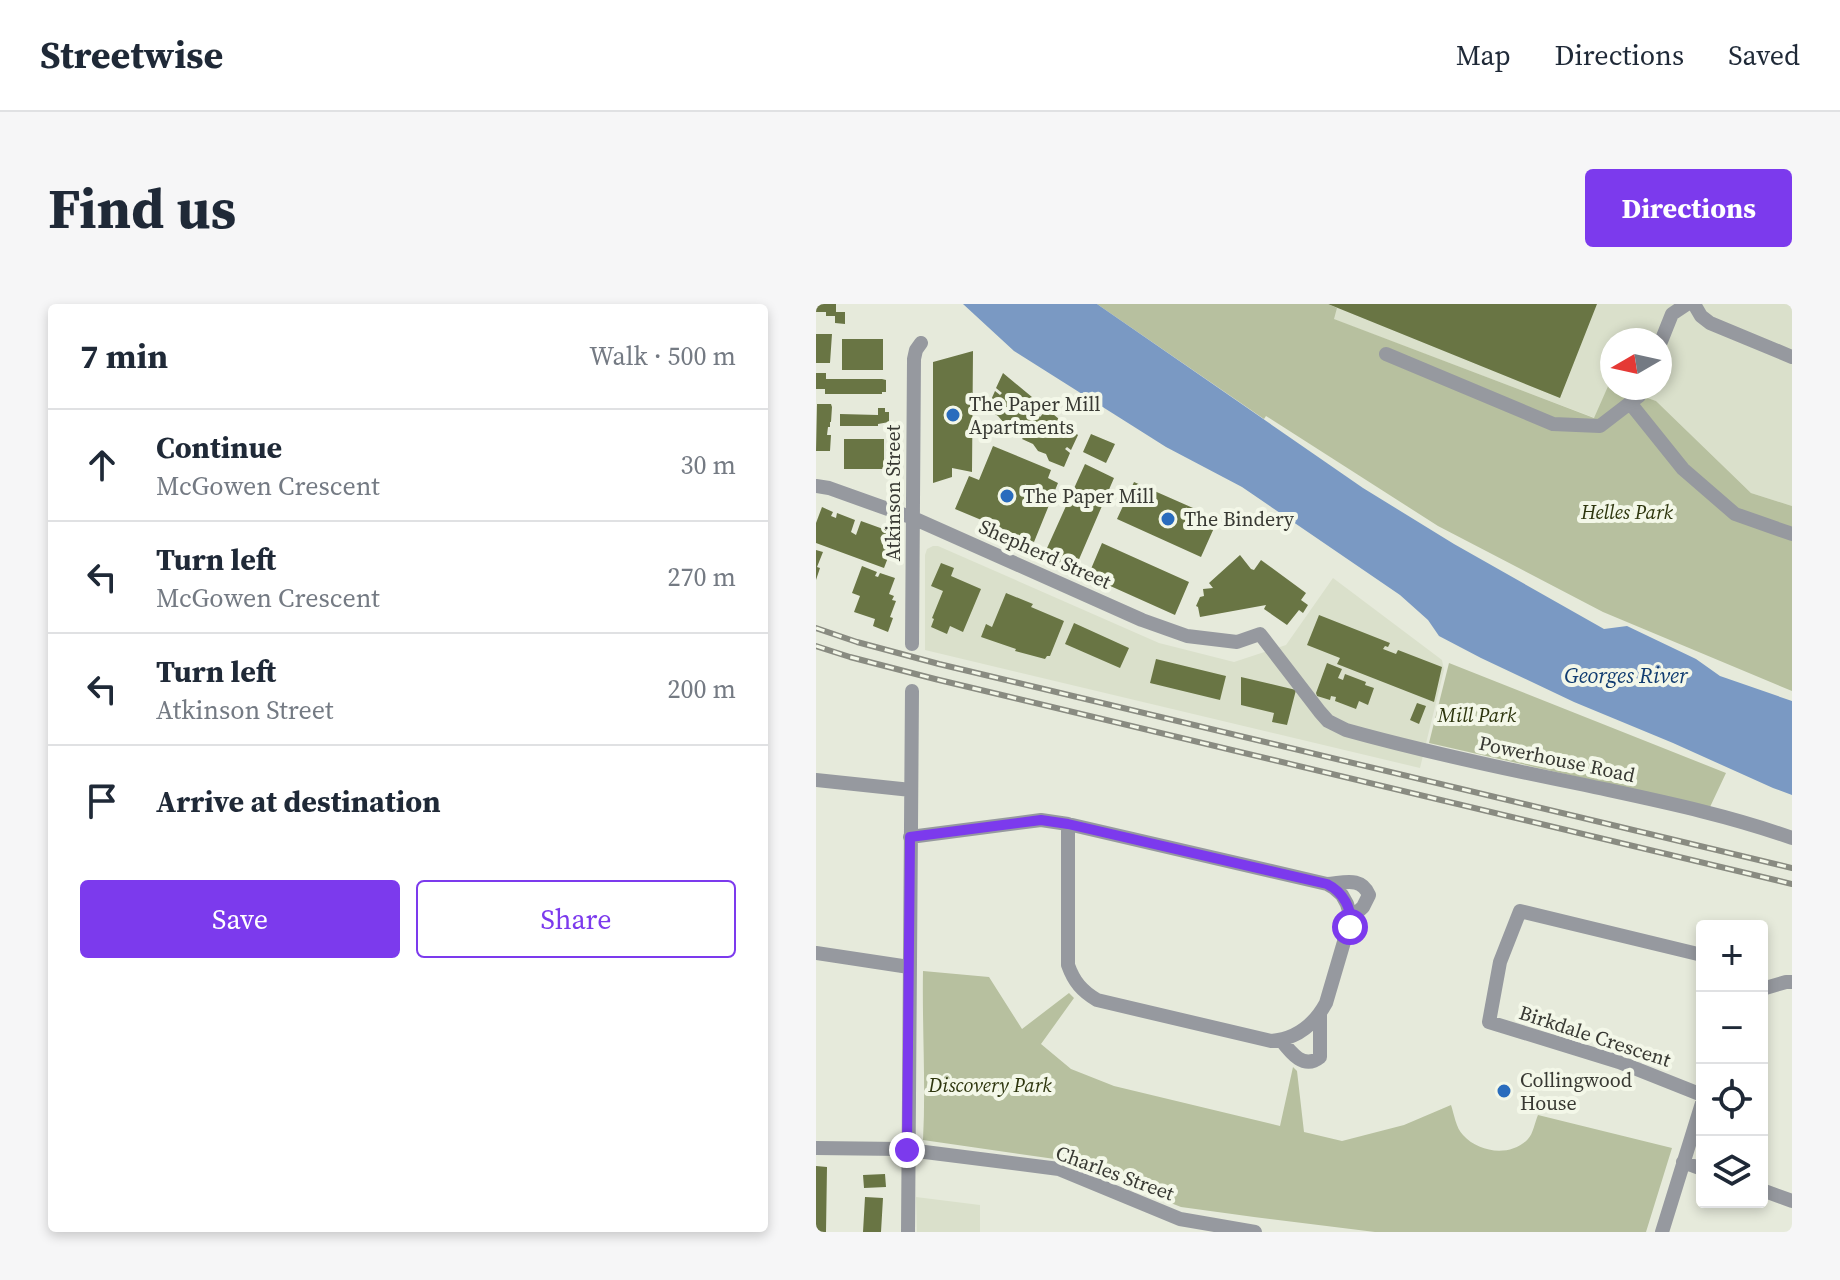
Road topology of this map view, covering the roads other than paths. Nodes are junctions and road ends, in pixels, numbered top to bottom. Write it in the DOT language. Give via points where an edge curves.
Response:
graph roads {
  1 [pos="1687,304"];
  2 [pos="1694,304"];
  3 [pos="1666,328"];
  4 [pos="921,343"];
  5 [pos="1386,354"];
  6 [pos="1792,357"];
  7 [pos="1634,400"];
  8 [pos="1630,403"];
  9 [pos="816,486"];
  10 [pos="913,518"];
  11 [pos="1792,534"];
  12 [pos="1260,634"];
  13 [pos="912,644"];
  14 [pos="912,691"];
  15 [pos="816,780"];
  16 [pos="911,790"];
  17 [pos="1068,824"];
  18 [pos="910,837"];
  19 [pos="1792,838"];
  20 [pos="1327,884"];
  21 [pos="1351,918"];
  22 [pos="816,953"];
  23 [pos="1696,954"];
  24 [pos="909,967"];
  25 [pos="1792,982"];
  26 [pos="1768,987"];
  27 [pos="1320,1014"];
  28 [pos="1281,1040"];
  29 [pos="1696,1093"];
  30 [pos="1696,1122"];
  31 [pos="816,1148"];
  32 [pos="907,1150"];
  33 [pos="1683,1162"];
  34 [pos="1696,1167"];
  35 [pos="1768,1192"];
  36 [pos="1792,1201"];
  37 [pos="908,1232"];
  38 [pos="1255,1232"];
  39 [pos="1662,1232"];
  1 -- 3 [label="street" via="1672,314"];
  2 -- 6 [label="street" via="1710,323"];
  4 -- 10 [label="street, Atkinson Street" via="914,359"];
  5 -- 8 [label="street" via="1553,424 1600,426"];
  7 -- 8 [label="street"];
  8 -- 11 [label="street" via="1683,469 1735,514"];
  9 -- 10 [label="street, Shepherd Street"];
  10 -- 12 [label="street, Shepherd Street" via="1187,636 1237,642"];
  10 -- 13 [label="street, Atkinson Street"];
  12 -- 19 [label="street, Powerhouse Road" via="1328,721 1346,730 1745,822"];
  14 -- 16 [label="street"];
  15 -- 16 [label="street"];
  16 -- 18 [label="street"];
  17 -- 18 [label="street" via="1041,820"];
  17 -- 20 [label="street"];
  17 -- 28 [label="street" via="1067,951 1078,986 1097,1000"];
  18 -- 24 [label="street"];
  20 -- 21 [label="street" via="1342,895"];
  20 -- 21 [label="street" via="1357,881 1365,886 1369,895"];
  21 -- 27 [label="street"];
  22 -- 24 [label="street"];
  23 -- 29 [label="street, Birkdale Crescent" via="1520,911 1500,962 1489,1022 1619,1062"];
  24 -- 32 [label="street"];
  25 -- 26 [label="street"];
  27 -- 28 [label="street"];
  27 -- 28 [label="street" via="1320,1057 1308,1063 1301,1060"];
  30 -- 33 [label="street"];
  31 -- 32 [label="street, Charles Street"];
  32 -- 37 [label="street"];
  32 -- 38 [label="street, Charles Street" via="1059,1169 1180,1219"];
  33 -- 34 [label="street"];
  33 -- 39 [label="street"];
  35 -- 36 [label="street"];
}
